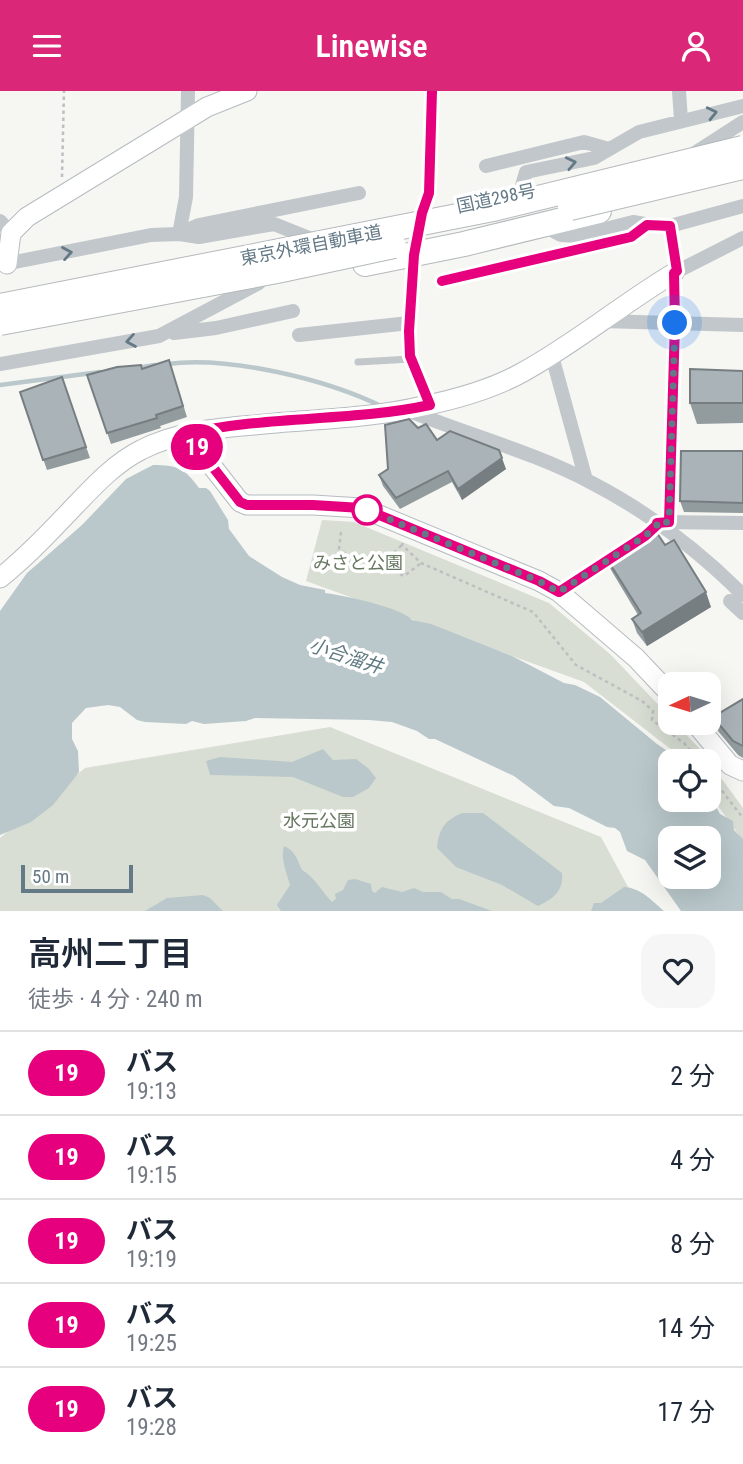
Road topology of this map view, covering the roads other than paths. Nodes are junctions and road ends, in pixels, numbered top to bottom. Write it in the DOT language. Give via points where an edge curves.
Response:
graph roads {
  1 [pos="188,91"];
  2 [pos="247,91"];
  3 [pos="432,91"];
  4 [pos="679,91"];
  5 [pos="743,106"];
  6 [pos="188,118"];
  7 [pos="681,120"];
  8 [pos="743,122"];
  9 [pos="743,139"];
  10 [pos="743,148"];
  11 [pos="609,149"];
  12 [pos="694,153"];
  13 [pos="486,166"];
  14 [pos="743,167"];
  15 [pos="743,177"];
  16 [pos="520,193"];
  17 [pos="359,194"];
  18 [pos="743,206"];
  19 [pos="422,213"];
  20 [pos="542,225"];
  21 [pos="647,225"];
  22 [pos="670,226"];
  23 [pos="6,227"];
  24 [pos="179,234"];
  25 [pos="309,238"];
  26 [pos="743,238"];
  27 [pos="414,255"];
  28 [pos="3,264"];
  29 [pos="676,272"];
  30 [pos="442,281"];
  31 [pos="259,283"];
  32 [pos="0,299"];
  33 [pos="0,306"];
  34 [pos="293,311"];
  35 [pos="601,321"];
  36 [pos="0,323"];
  37 [pos="675,323"];
  38 [pos="410,324"];
  39 [pos="743,325"];
  40 [pos="0,331"];
  41 [pos="159,335"];
  42 [pos="299,335"];
  43 [pos="552,356"];
  44 [pos="411,359"];
  45 [pos="358,362"];
  46 [pos="0,364"];
  47 [pos="430,405"];
  48 [pos="407,410"];
  49 [pos="187,434"];
  50 [pos="586,480"];
  51 [pos="661,523"];
  52 [pos="743,523"];
  53 [pos="0,578"];
  54 [pos="559,592"];
  55 [pos="737,598"];
  56 [pos="743,613"];
  57 [pos="658,681"];
  58 [pos="706,735"];
  59 [pos="736,768"];
  60 [pos="743,787"];
  1 -- 6 [label="street"];
  2 -- 6 [label="street"];
  3 -- 19 [label="street" via="429,193"];
  4 -- 7 [label="street"];
  7 -- 5 [label="street, one-way"];
  6 -- 23 [label="street"];
  6 -- 24 [label="street" via="186,197"];
  7 -- 11 [label="street" via="639,132"];
  8 -- 12 [label="street"];
  9 -- 12 [label="highway, 国道298号"];
  10 -- 33 [label="highway, 東京外環自動車道, bridge" via="493,209"];
  11 -- 13 [label="street" via="584,142"];
  16 -- 11 [label="street, one-way" via="526,172 594,158"];
  12 -- 16 [label="highway, 国道298号"];
  14 -- 36 [label="highway, 東京外環自動車道, bridge" via="317,262"];
  15 -- 20 [label="highway, 国道298号"];
  16 -- 19 [label="highway, 国道298号"];
  17 -- 24 [label="street" via="199,225"];
  18 -- 22 [label="street"];
  19 -- 25 [label="highway, 国道298号"];
  19 -- 27 [label="street"];
  20 -- 21 [label="street" via="561,235 578,236 633,222"];
  20 -- 27 [label="highway, 国道298号"];
  21 -- 22 [label="street"];
  21 -- 30 [label="street" via="631,237"];
  22 -- 29 [label="street"];
  23 -- 28 [label="street"];
  24 -- 25 [label="street" via="199,237 274,224"];
  28 -- 24 [label="street, one-way" via="151,235"];
  25 -- 32 [label="highway, 国道298号"];
  26 -- 29 [label="street"];
  27 -- 31 [label="highway, 国道298号"];
  27 -- 38 [label="street"];
  29 -- 35 [label="street"];
  29 -- 37 [label="street"];
  31 -- 40 [label="highway, 国道298号"];
  31 -- 41 [label="street"];
  34 -- 41 [label="street"];
  35 -- 37 [label="street"];
  35 -- 43 [label="street"];
  37 -- 39 [label="street"];
  37 -- 51 [label="street"];
  38 -- 42 [label="street"];
  38 -- 44 [label="street"];
  41 -- 46 [label="street, one-way"];
  43 -- 47 [label="street" via="495,385"];
  43 -- 50 [label="street"];
  44 -- 45 [label="lane"];
  44 -- 47 [label="street"];
  47 -- 48 [label="street"];
  48 -- 49 [label="street"];
  48 -- 50 [label="street"];
  49 -- 53 [label="street" via="124,459"];
  49 -- 54 [label="street" via="247,505 362,508 407,537 539,581"];
  50 -- 51 [label="street"];
  51 -- 52 [label="street"];
  51 -- 54 [label="street"];
  51 -- 55 [label="street" via="702,557"];
  54 -- 57 [label="street"];
  55 -- 56 [label="street"];
  58 -- 59 [label="street"];
  59 -- 60 [label="street"];
}
